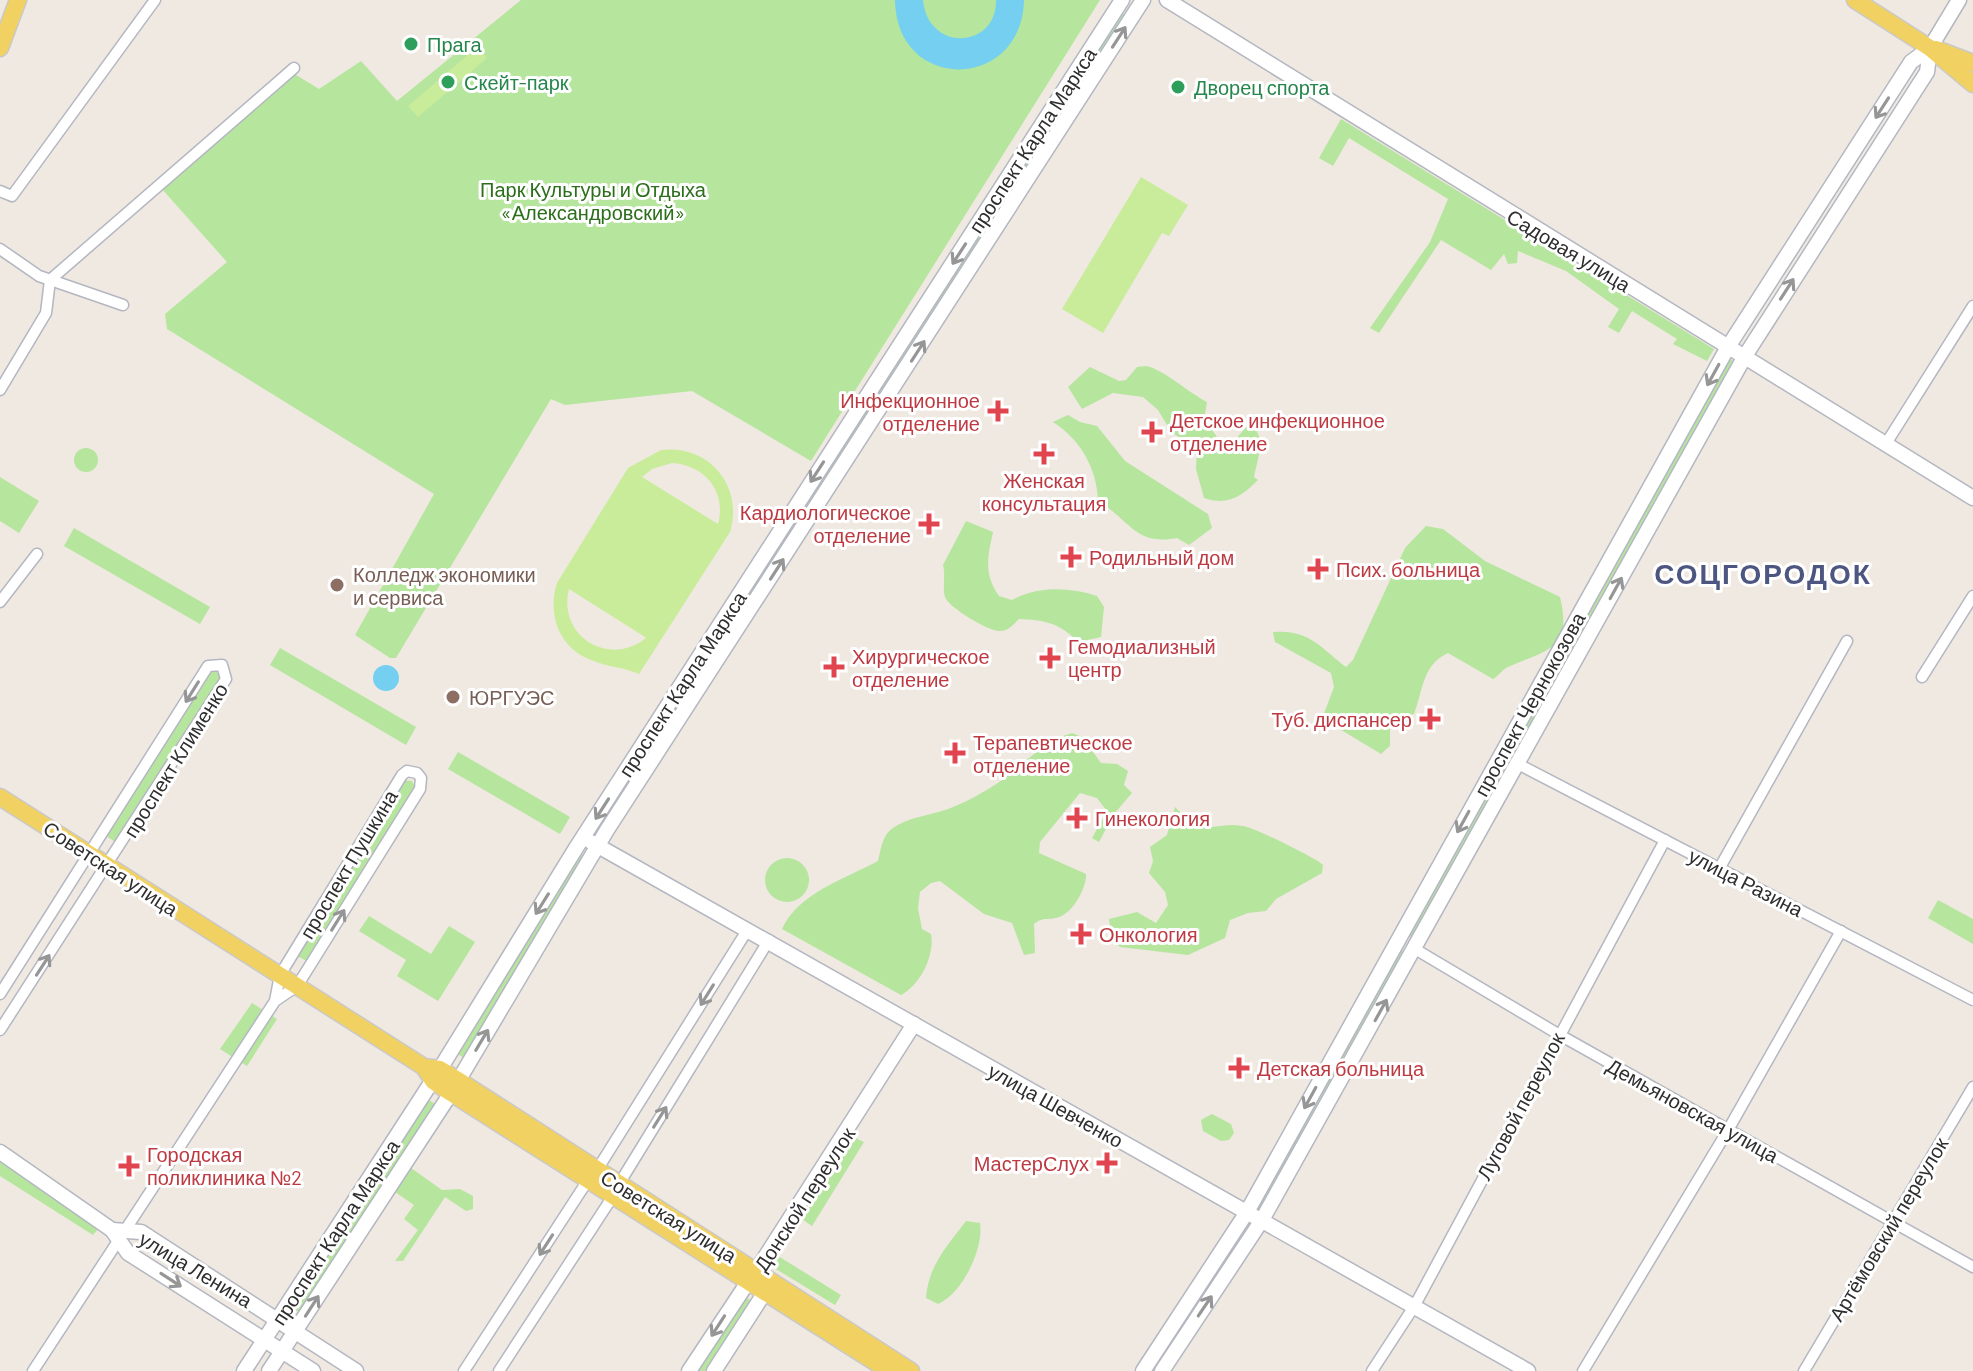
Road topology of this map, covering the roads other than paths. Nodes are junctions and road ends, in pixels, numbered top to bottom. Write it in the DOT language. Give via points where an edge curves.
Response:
graph roads {
  1 [pos="18,0"];
  2 [pos="155,0"];
  3 [pos="1122,0"];
  4 [pos="1143,0"];
  5 [pos="1167,0"];
  6 [pos="1855,0"];
  7 [pos="1959,0"];
  8 [pos="0,48"];
  9 [pos="1930,48"];
  10 [pos="1973,63"];
  11 [pos="294,68"];
  12 [pos="1973,84"];
  13 [pos="0,191"];
  14 [pos="0,249"];
  15 [pos="50,280"];
  16 [pos="123,305"];
  17 [pos="1973,306"];
  18 [pos="1728,347"];
  19 [pos="1745,356"];
  20 [pos="0,390"];
  21 [pos="1887,442"];
  22 [pos="1973,498"];
  23 [pos="37,554"];
  24 [pos="1973,596"];
  25 [pos="0,602"];
  26 [pos="1847,641"];
  27 [pos="1922,677"];
  28 [pos="1518,764"];
  29 [pos="0,797"];
  30 [pos="583,838"];
  31 [pos="1665,840"];
  32 [pos="597,846"];
  33 [pos="90,855"];
  34 [pos="108,866"];
  35 [pos="1719,869"];
  36 [pos="748,929"];
  37 [pos="1841,931"];
  38 [pos="769,940"];
  39 [pos="1415,949"];
  40 [pos="280,975"];
  41 [pos="297,986"];
  42 [pos="0,994"];
  43 [pos="1973,1000"];
  44 [pos="275,1001"];
  45 [pos="914,1024"];
  46 [pos="0,1030"];
  47 [pos="1558,1034"];
  48 [pos="432,1072"];
  49 [pos="455,1086"];
  50 [pos="1973,1087"];
  51 [pos="1728,1130"];
  52 [pos="0,1152"];
  53 [pos="592,1175"];
  54 [pos="616,1190"];
  55 [pos="1247,1212"];
  56 [pos="1262,1220"];
  57 [pos="1893,1220"];
  58 [pos="118,1233"];
  59 [pos="1973,1267"];
  60 [pos="753,1277"];
  61 [pos="765,1292"];
  62 [pos="1415,1305"];
  63 [pos="278,1320"];
  64 [pos="295,1332"];
  65 [pos="265,1340"];
  66 [pos="282,1351"];
  67 [pos="33,1371"];
  68 [pos="244,1371"];
  69 [pos="269,1371"];
  70 [pos="313,1371"];
  71 [pos="356,1371"];
  72 [pos="464,1371"];
  73 [pos="499,1371"];
  74 [pos="689,1371"];
  75 [pos="714,1371"];
  76 [pos="889,1371"];
  77 [pos="911,1371"];
  78 [pos="1143,1371"];
  79 [pos="1162,1371"];
  80 [pos="1372,1371"];
  81 [pos="1528,1371"];
  82 [pos="1583,1371"];
  83 [pos="1804,1371"];
  1 -- 8 [label="main road"];
  2 -- 13 [label="street" via="12,196"];
  3 -- 30 [label="street, проспект Карла Маркса, one-way"];
  32 -- 4 [label="street, проспект Карла Маркса, one-way"];
  5 -- 18 [label="street, Садовая улица"];
  6 -- 9 [label="main road"];
  7 -- 9 [label="street, проспект Чернокозова"];
  9 -- 10 [label="main road"];
  9 -- 12 [label="main road"];
  9 -- 18 [label="street, проспект Чернокозова, one-way" via="1911,62"];
  19 -- 9 [label="street, проспект Чернокозова, one-way" via="1927,72"];
  11 -- 15 [label="street"];
  14 -- 15 [label="street"];
  15 -- 16 [label="street"];
  15 -- 20 [label="street" via="46,313"];
  17 -- 21 [label="street"];
  18 -- 19 [label="street, Садовая улица"];
  18 -- 55 [label="street, проспект Чернокозова, one-way"];
  19 -- 21 [label="street, Садовая улица"];
  28 -- 19 [label="street, проспект Чернокозова, one-way"];
  21 -- 22 [label="street, Садовая улица"];
  23 -- 25 [label="street"];
  24 -- 27 [label="street"];
  26 -- 35 [label="street"];
  28 -- 31 [label="street, улица Разина"];
  28 -- 39 [label="street, проспект Чернокозова"];
  29 -- 33 [label="main road, Советская улица"];
  30 -- 32 [label="street, улица Шевченко"];
  30 -- 48 [label="street, проспект Карла Маркса, one-way"];
  31 -- 35 [label="street, улица Разина"];
  31 -- 47 [label="street, Луговой переулок"];
  32 -- 36 [label="street, улица Шевченко"];
  49 -- 32 [label="street, проспект Карла Маркса, one-way"];
  33 -- 34 [label="main road, Советская улица"];
  34 -- 33 [label="street, проспект Клименко, one-way" via="226,679 222,665 208,666"];
  33 -- 42 [label="street, проспект Клименко"];
  34 -- 40 [label="main road, Советская улица"];
  46 -- 34 [label="street, проспект Клименко, one-way"];
  35 -- 37 [label="street, улица Разина"];
  36 -- 38 [label="street, улица Шевченко"];
  36 -- 53 [label="street, one-way"];
  37 -- 43 [label="street, улица Разина"];
  37 -- 51 [label="street"];
  38 -- 45 [label="street, улица Шевченко"];
  54 -- 38 [label="street, one-way"];
  39 -- 47 [label="street, Демьяновская улица"];
  56 -- 39 [label="street, проспект Чернокозова, one-way"];
  40 -- 41 [label="main road, Советская улица"];
  41 -- 40 [label="street, проспект Пушкина, one-way" via="420,789 417,773 402,775"];
  40 -- 44 [label="street, проспект Пушкина"];
  41 -- 44 [label="street, проспект Пушкина"];
  41 -- 48 [label="main road, Советская улица"];
  44 -- 58 [label="street, проспект Пушкина"];
  45 -- 55 [label="street, улица Шевченко"];
  45 -- 60 [label="street, Донской переулок"];
  47 -- 51 [label="street, Демьяновская улица"];
  47 -- 62 [label="street, Луговой переулок"];
  48 -- 49 [label="main road, Советская улица"];
  48 -- 63 [label="street, проспект Карла Маркса"];
  49 -- 53 [label="main road, Советская улица"];
  64 -- 49 [label="street, проспект Карла Маркса, one-way"];
  50 -- 57 [label="street, Артёмовский переулок"];
  51 -- 57 [label="street, Демьяновская улица"];
  51 -- 82 [label="street"];
  52 -- 58 [label="street, улица Ленина"];
  53 -- 54 [label="main road, Советская улица"];
  53 -- 72 [label="street, one-way"];
  54 -- 60 [label="main road, Советская улица"];
  54 -- 73 [label="street"];
  55 -- 56 [label="street, улица Шевченко"];
  55 -- 78 [label="street, проспект Чернокозова"];
  56 -- 62 [label="street, улица Шевченко"];
  79 -- 56 [label="street, проспект Чернокозова, one-way"];
  57 -- 59 [label="street, Демьяновская улица"];
  57 -- 83 [label="street, Артёмовский переулок"];
  58 -- 63 [label="street, улица Ленина" via="141,1232"];
  58 -- 65 [label="street, улица Ленина, one-way" via="128,1253"];
  58 -- 67 [label="street, проспект Пушкина"];
  60 -- 61 [label="main road, Советская улица"];
  60 -- 74 [label="street, Донской переулок, one-way"];
  60 -- 77 [label="main road, Советская улица"];
  61 -- 75 [label="street, Донской переулок"];
  61 -- 76 [label="main road, Советская улица"];
  62 -- 80 [label="street, Луговой переулок"];
  62 -- 81 [label="street, улица Шевченко"];
  63 -- 64 [label="street, улица Ленина"];
  63 -- 65 [label="street, проспект Карла Маркса"];
  64 -- 66 [label="street, проспект Карла Маркса"];
  64 -- 71 [label="street, улица Ленина"];
  65 -- 66 [label="street, улица Ленина"];
  65 -- 68 [label="street, проспект Карла Маркса"];
  66 -- 69 [label="street, проспект Карла Маркса"];
  66 -- 70 [label="street, улица Ленина"];
}
